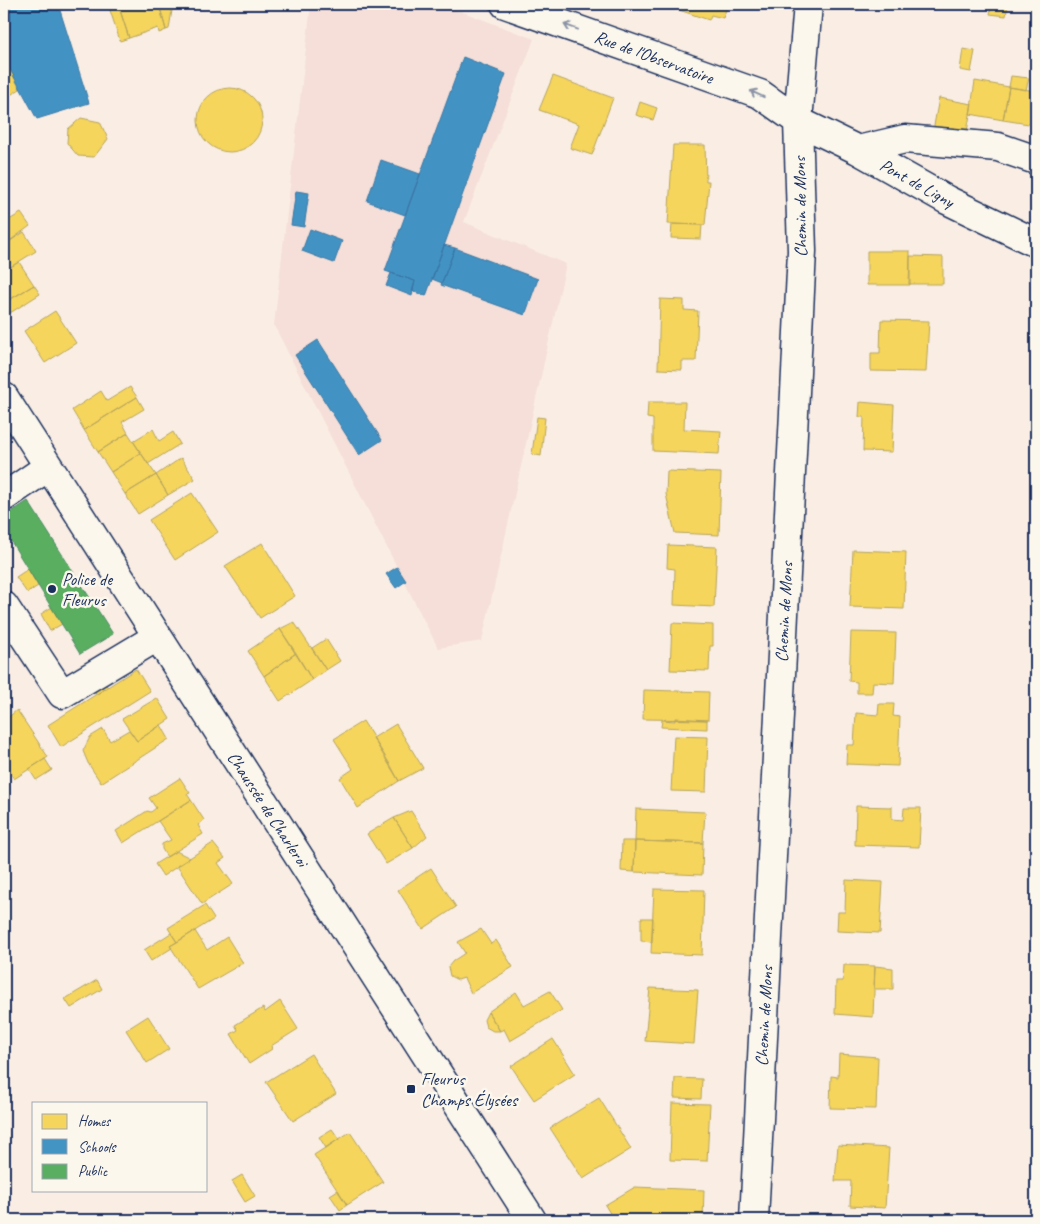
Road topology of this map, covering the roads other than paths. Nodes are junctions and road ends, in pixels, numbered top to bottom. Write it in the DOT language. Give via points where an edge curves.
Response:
graph roads {
  1 [pos="505,4"];
  2 [pos="808,4"];
  3 [pos="798,121"];
  4 [pos="858,150"];
  5 [pos="1036,160"];
  6 [pos="1036,243"];
  7 [pos="4,397"];
  8 [pos="48,467"];
  9 [pos="4,497"];
  10 [pos="4,606"];
  11 [pos="157,637"];
  12 [pos="532,1220"];
  13 [pos="754,1220"];
  3 -- 1 [label="street, Rue de l'Observatoire, one-way" via="760,94"];
  2 -- 3 [label="street, Chemin de Mons"];
  3 -- 4 [label="street, Pont de Ligny"];
  3 -- 13 [label="street, Chemin de Mons" via="802,251"];
  4 -- 5 [label="street" via="905,139 998,147"];
  4 -- 6 [label="street, Pont de Ligny" via="947,200"];
  7 -- 8 [label="street, Chaussée de Charleroi"];
  8 -- 9 [label="street"];
  8 -- 11 [label="street, Chaussée de Charleroi"];
  10 -- 11 [label="street" via="62,694"];
  11 -- 12 [label="street, Chaussée de Charleroi"];
}
